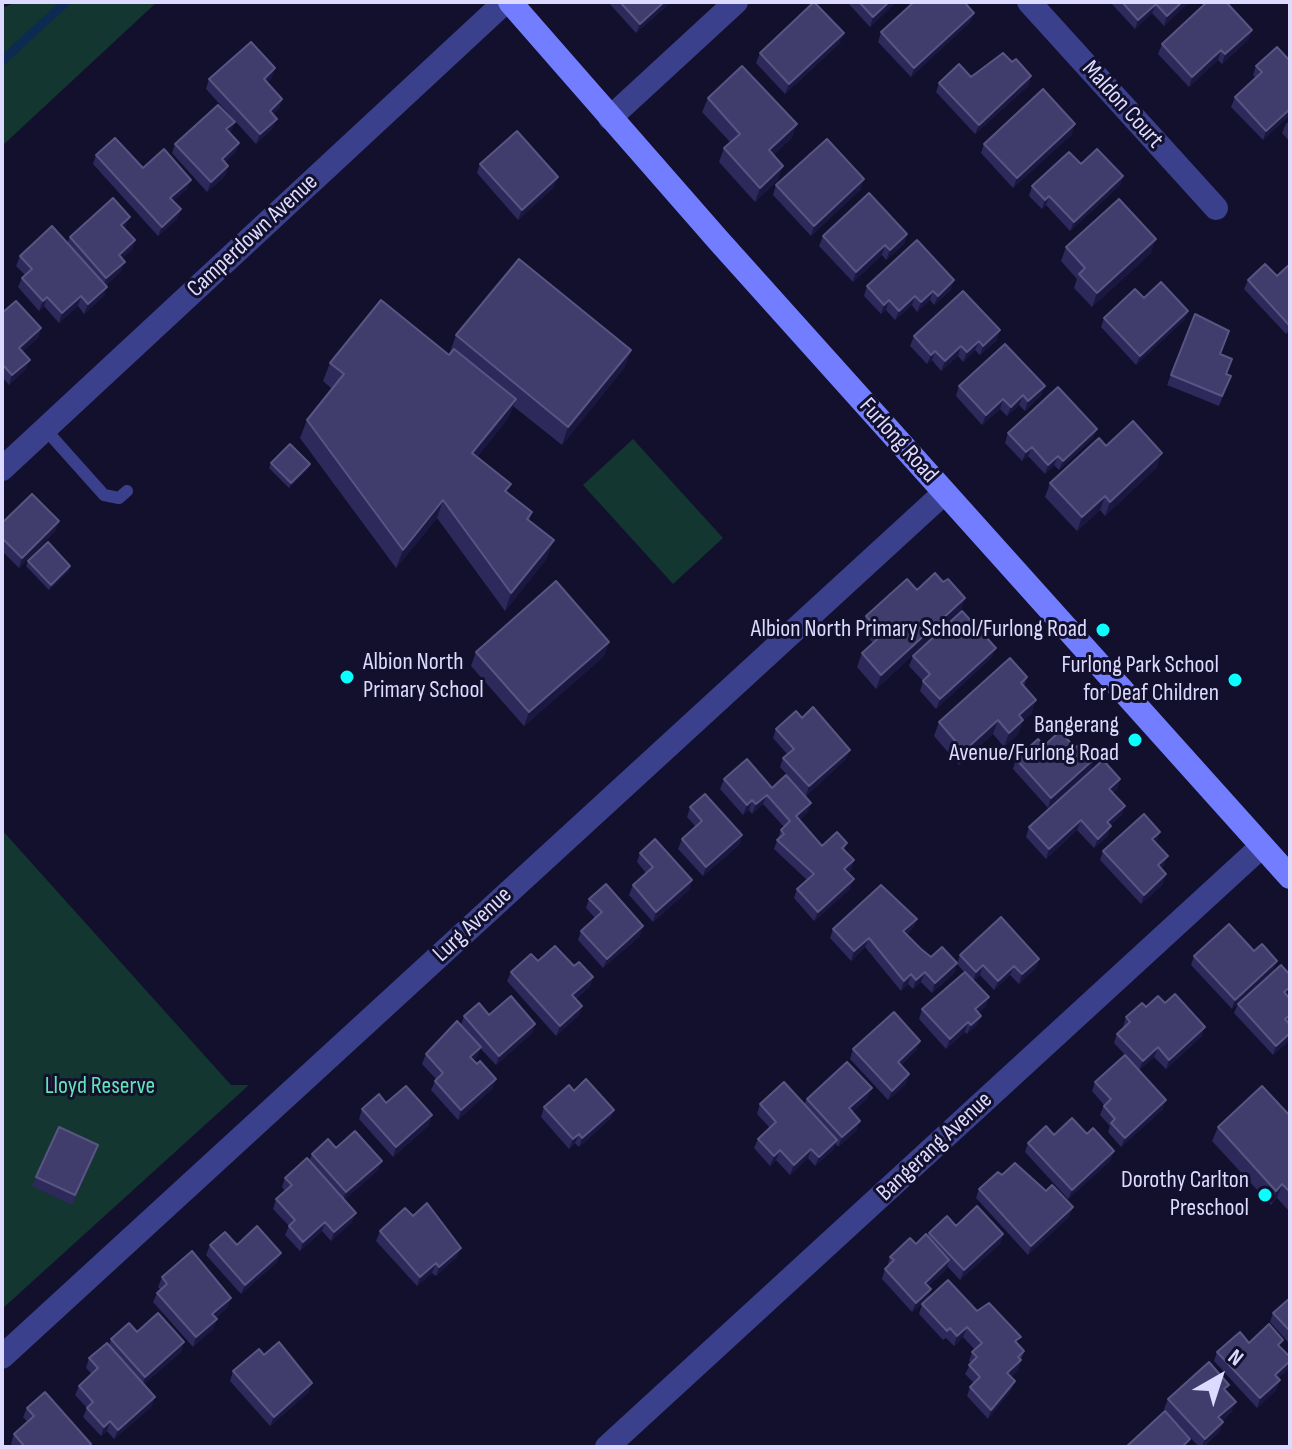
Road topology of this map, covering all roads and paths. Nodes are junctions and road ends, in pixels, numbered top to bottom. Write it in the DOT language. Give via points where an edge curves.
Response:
graph roads {
  1 [pos="508,2"];
  2 [pos="736,2"];
  3 [pos="1029,2"];
  4 [pos="610,118"];
  5 [pos="1216,208"];
  6 [pos="45,429"];
  7 [pos="2,469"];
  8 [pos="127,491"];
  9 [pos="944,493"];
  10 [pos="1262,846"];
  11 [pos="1290,877"];
  12 [pos="2,1357"];
  13 [pos="607,1447"];
  1 -- 4 [label="street, Furlong Road"];
  1 -- 6 [label="street, Camperdown Avenue"];
  2 -- 4 [label="street"];
  3 -- 5 [label="street, Maldon Court"];
  4 -- 9 [label="street, Furlong Road"];
  6 -- 7 [label="street, Camperdown Avenue"];
  6 -- 8 [label="lane" via="104,495 119,498"];
  9 -- 10 [label="street, Furlong Road"];
  9 -- 12 [label="street, Lurg Avenue"];
  10 -- 11 [label="street, Furlong Road"];
  10 -- 13 [label="street, Bangerang Avenue"];
}
